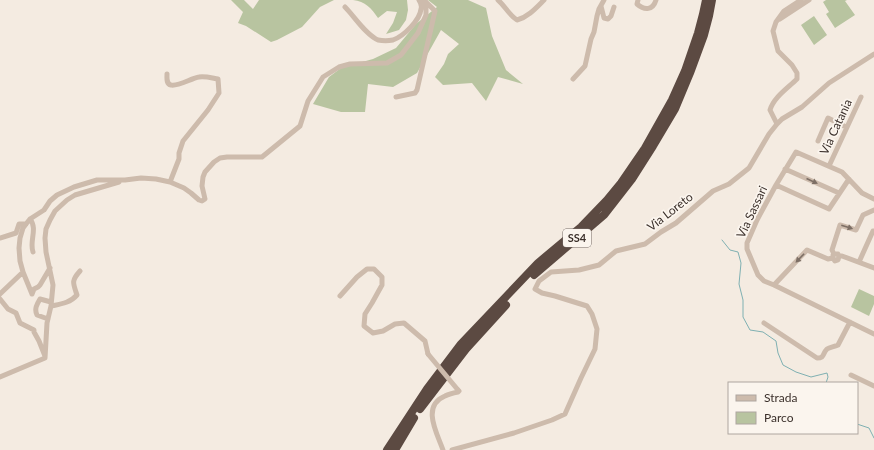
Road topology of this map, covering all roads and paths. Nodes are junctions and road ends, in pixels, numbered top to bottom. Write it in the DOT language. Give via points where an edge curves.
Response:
graph roads {
  1 [pos="423,0"];
  2 [pos="498,0"];
  3 [pos="544,0"];
  4 [pos="604,0"];
  5 [pos="638,0"];
  6 [pos="656,0"];
  7 [pos="706,0"];
  8 [pos="712,0"];
  9 [pos="801,0"];
  10 [pos="809,0"];
  11 [pos="601,6"];
  12 [pos="345,7"];
  13 [pos="614,7"];
  14 [pos="776,22"];
  15 [pos="874,54"];
  16 [pos="167,74"];
  17 [pos="573,79"];
  18 [pos="396,97"];
  19 [pos="861,97"];
  20 [pos="777,124"];
  21 [pos="846,127"];
  22 [pos="818,141"];
  23 [pos="829,166"];
  24 [pos="785,169"];
  25 [pos="849,179"];
  26 [pos="125,180"];
  27 [pos="170,182"];
  28 [pos="776,185"];
  29 [pos="839,193"];
  30 [pos="874,199"];
  31 [pos="874,210"];
  32 [pos="30,219"];
  33 [pos="26,224"];
  34 [pos="874,231"];
  35 [pos="0,238"];
  36 [pos="872,240"];
  37 [pos="33,252"];
  38 [pos="836,256"];
  39 [pos="859,262"];
  40 [pos="50,268"];
  41 [pos="874,268"];
  42 [pos="80,271"];
  43 [pos="23,272"];
  44 [pos="774,285"];
  45 [pos="0,294"];
  46 [pos="340,296"];
  47 [pos="0,299"];
  48 [pos="51,304"];
  49 [pos="48,319"];
  50 [pos="850,322"];
  51 [pos="764,323"];
  52 [pos="874,334"];
  53 [pos="45,358"];
  54 [pos="851,375"];
  55 [pos="0,377"];
  56 [pos="874,386"];
  57 [pos="392,448"];
  58 [pos="444,450"];
  59 [pos="452,450"];
  1 -- 12 [label="street" via="415,23 394,40 386,41 378,40 369,33"];
  1 -- 18 [label="street" via="435,11 417,90 415,93"];
  1 -- 27 [label="street" via="426,15 418,33 401,55 387,63 350,64 338,67 323,77 308,101 300,126 262,157 227,157 214,162 203,178 205,199 199,200"];
  2 -- 3 [label="street" via="517,20"];
  4 -- 11 [label="street"];
  5 -- 6 [label="street" via="637,4 645,8 651,8"];
  7 -- 57 [label="highway, SS4" via="698,33 672,100 645,148 621,183 581,226 538,263 461,344 427,389"];
  8 -- 57 [label="highway, SS4" via="704,34 675,109 632,179 604,215 539,270 466,349"];
  9 -- 14 [label="street" via="784,11"];
  10 -- 14 [label="street"];
  11 -- 13 [label="street" via="606,19 611,16"];
  11 -- 17 [label="street" via="585,66"];
  14 -- 20 [label="street" via="773,31 778,47 798,73 797,79 772,105 770,110"];
  15 -- 20 [label="street, Via Loreto" via="830,83"];
  16 -- 27 [label="street" via="167,81 171,85 198,77 218,79 219,84 219,93 183,141"];
  19 -- 21 [label="street, Via Catania"];
  20 -- 59 [label="street, Via Loreto" via="749,168 729,184 713,191 676,223 645,244 616,250 599,266 551,272 539,281 535,289 542,293 587,306 597,329 595,349 565,414 514,433"];
  21 -- 22 [label="street" via="828,118"];
  21 -- 23 [label="street, Via Catania"];
  23 -- 24 [label="street, Via Sassari" via="796,152"];
  23 -- 25 [label="street" via="842,172"];
  24 -- 28 [label="street, Via Sassari"];
  24 -- 29 [label="street, one-way"];
  25 -- 29 [label="street"];
  25 -- 30 [label="street" via="862,193"];
  26 -- 27 [label="street" via="141,178"];
  26 -- 32 [label="street" via="97,180 74,187 57,195 44,210"];
  26 -- 40 [label="street" via="75,195 55,211 44,238"];
  28 -- 29 [label="street" via="829,209"];
  28 -- 44 [label="street, Via Sassari" via="747,243 758,275"];
  38 -- 31 [label="street, one-way" via="832,250 840,225 856,230 863,215"];
  32 -- 33 [label="street"];
  32 -- 37 [label="street" via="34,227 31,247"];
  33 -- 35 [label="street" via="20,224 16,233"];
  33 -- 43 [label="street" via="19,248"];
  34 -- 36 [label="street"];
  36 -- 39 [label="street"];
  38 -- 39 [label="street"];
  38 -- 44 [label="street, one-way" via="828,259 807,250"];
  39 -- 41 [label="street"];
  40 -- 43 [label="street" via="32,294"];
  40 -- 48 [label="street" via="53,285"];
  42 -- 48 [label="street" via="74,277 73,284 77,295 71,301"];
  43 -- 45 [label="street"];
  44 -- 50 [label="street, Via Sassari"];
  46 -- 58 [label="street, bridge" via="367,269 374,270 382,277 382,285 364,314 364,326 373,333 383,332 395,324 404,323 425,341 428,354 459,391 445,396 433,406 433,420"];
  47 -- 53 [label="street" via="8,309 16,313 20,323 34,330"];
  48 -- 49 [label="street"];
  48 -- 49 [label="street" via="40,299 35,311 37,315"];
  49 -- 53 [label="street"];
  50 -- 51 [label="street" via="838,345 817,358"];
  50 -- 52 [label="street, Via Sassari"];
  53 -- 55 [label="street"];
  54 -- 56 [label="street"];
}
